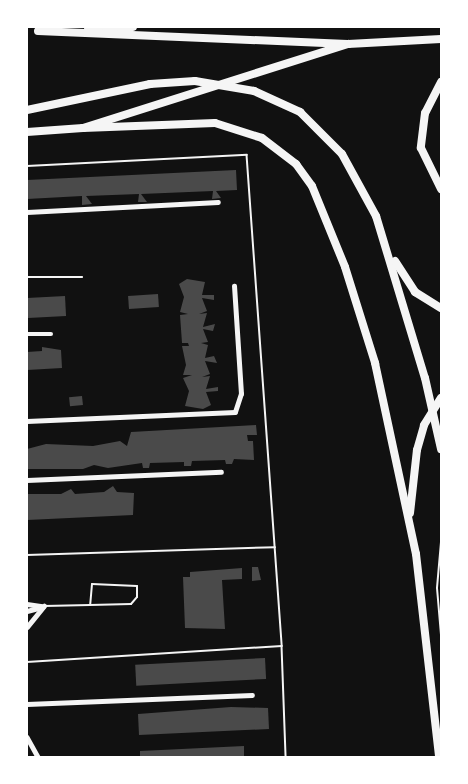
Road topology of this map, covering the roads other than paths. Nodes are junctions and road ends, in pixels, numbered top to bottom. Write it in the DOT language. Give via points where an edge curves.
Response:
graph roads {
  1 [pos="133,27"];
  2 [pos="27,32"];
  3 [pos="38,32"];
  4 [pos="441,39"];
  5 [pos="348,44"];
  6 [pos="441,82"];
  7 [pos="27,110"];
  8 [pos="83,128"];
  9 [pos="27,132"];
  10 [pos="441,189"];
  11 [pos="218,202"];
  12 [pos="27,212"];
  13 [pos="387,247"];
  14 [pos="234,286"];
  15 [pos="441,308"];
  16 [pos="27,334"];
  17 [pos="51,334"];
  18 [pos="441,398"];
  19 [pos="27,421"];
  20 [pos="441,449"];
  21 [pos="221,472"];
  22 [pos="27,480"];
  23 [pos="410,524"];
  24 [pos="441,542"];
  25 [pos="27,604"];
  26 [pos="90,605"];
  27 [pos="44,606"];
  28 [pos="27,611"];
  29 [pos="27,627"];
  30 [pos="441,635"];
  31 [pos="252,695"];
  32 [pos="27,704"];
  33 [pos="27,737"];
  34 [pos="38,757"];
  35 [pos="54,757"];
  36 [pos="105,757"];
  37 [pos="439,757"];
  1 -- 3 [label="main road"];
  2 -- 3 [label="main road"];
  3 -- 5 [label="main road"];
  4 -- 5 [label="main road"];
  5 -- 8 [label="main road"];
  6 -- 10 [label="main road" via="425,113 421,148"];
  7 -- 13 [label="main road" via="150,84 195,81 254,91 300,112 326,134 363,188"];
  8 -- 9 [label="main road"];
  8 -- 23 [label="main road" via="215,123 262,138 296,164 324,212 375,363"];
  11 -- 12 [label="street"];
  13 -- 15 [label="main road" via="405,280"];
  13 -- 20 [label="main road"];
  14 -- 19 [label="street" via="241,404 231,414"];
  16 -- 17 [label="street"];
  18 -- 23 [label="main road" via="424,425 417,450"];
  21 -- 22 [label="street"];
  23 -- 37 [label="main road"];
  24 -- 30 [label="lane" via="437,588"];
  25 -- 27 [label="street"];
  26 -- 26 [label="lane" via="134,603 137,586 92,584"];
  26 -- 27 [label="lane"];
  27 -- 28 [label="street"];
  27 -- 29 [label="street"];
  31 -- 32 [label="street"];
  33 -- 34 [label="street"];
  35 -- 36 [label="lane"];
}
